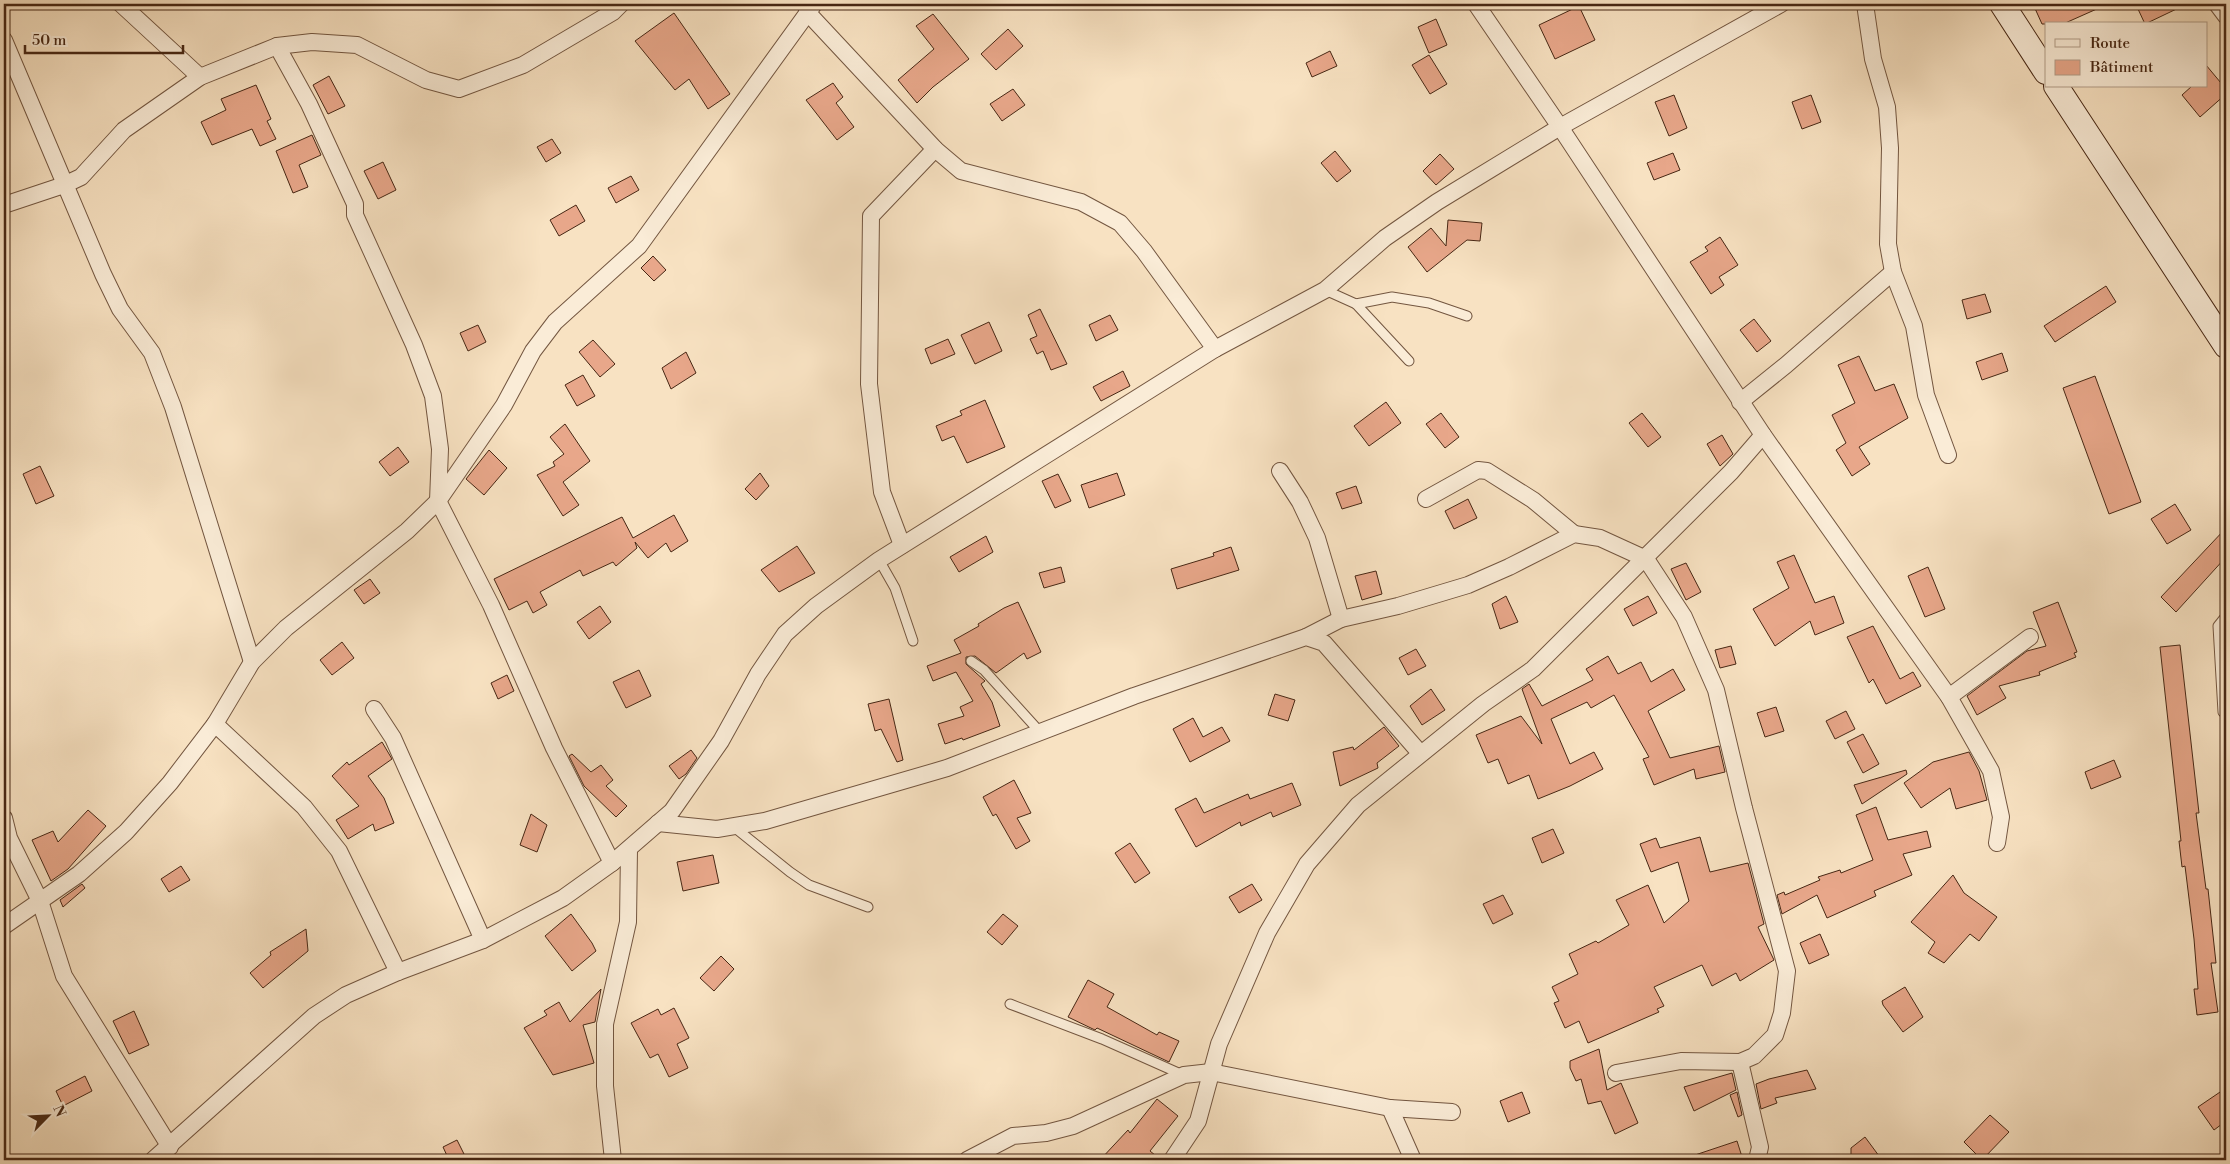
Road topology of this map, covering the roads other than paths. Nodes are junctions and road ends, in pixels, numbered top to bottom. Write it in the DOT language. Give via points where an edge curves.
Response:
graph roads {
  1 [pos="121,4"];
  2 [pos="1476,4"];
  3 [pos="1780,4"];
  4 [pos="1865,4"];
  5 [pos="2002,4"];
  6 [pos="2217,4"];
  7 [pos="614,7"];
  8 [pos="811,8"];
  9 [pos="2226,16"];
  10 [pos="4,40"];
  11 [pos="276,46"];
  12 [pos="2045,70"];
  13 [pos="200,78"];
  14 [pos="2057,88"];
  15 [pos="1560,127"];
  16 [pos="935,149"];
  17 [pos="64,185"];
  18 [pos="4,205"];
  19 [pos="1894,272"];
  20 [pos="1325,290"];
  21 [pos="1356,304"];
  22 [pos="1466,316"];
  23 [pos="2226,346"];
  24 [pos="1215,349"];
  25 [pos="1409,361"];
  26 [pos="1740,402"];
  27 [pos="1763,435"];
  28 [pos="1948,455"];
  29 [pos="1280,471"];
  30 [pos="1426,499"];
  31 [pos="438,501"];
  32 [pos="1574,534"];
  33 [pos="902,545"];
  34 [pos="1646,559"];
  35 [pos="879,560"];
  36 [pos="2226,616"];
  37 [pos="1341,619"];
  38 [pos="1306,637"];
  39 [pos="2030,637"];
  40 [pos="913,642"];
  41 [pos="971,661"];
  42 [pos="252,662"];
  43 [pos="1949,697"];
  44 [pos="374,709"];
  45 [pos="2226,713"];
  46 [pos="215,724"];
  47 [pos="1040,732"];
  48 [pos="1420,753"];
  49 [pos="4,818"];
  50 [pos="658,823"];
  51 [pos="734,826"];
  52 [pos="1997,843"];
  53 [pos="629,848"];
  54 [pos="612,863"];
  55 [pos="40,901"];
  56 [pos="868,907"];
  57 [pos="4,926"];
  58 [pos="483,940"];
  59 [pos="398,972"];
  60 [pos="1010,1004"];
  61 [pos="1740,1062"];
  62 [pos="1211,1072"];
  63 [pos="1616,1074"];
  64 [pos="1184,1075"];
  65 [pos="1390,1108"];
  66 [pos="1452,1112"];
  67 [pos="170,1147"];
  68 [pos="153,1160"];
  69 [pos="613,1160"];
  70 [pos="967,1160"];
  71 [pos="1172,1160"];
  72 [pos="1412,1160"];
  73 [pos="1757,1160"];
  1 -- 13 [label="street"];
  2 -- 15 [label="street"];
  3 -- 15 [label="street"];
  4 -- 19 [label="street" via="1873,59 1887,107 1890,148 1888,244"];
  5 -- 12 [label="street"];
  6 -- 9 [label="street"];
  7 -- 11 [label="street" via="523,65 459,89 426,80 357,45 312,42"];
  8 -- 16 [label="street"];
  8 -- 31 [label="street" via="639,246 555,322 533,350 504,406"];
  10 -- 17 [label="street"];
  11 -- 13 [label="street"];
  11 -- 31 [label="street" via="309,104 355,204 355,214 414,345 433,396 440,449"];
  13 -- 17 [label="street" via="124,130 81,177"];
  14 -- 23 [label="street"];
  15 -- 20 [label="street" via="1385,238"];
  15 -- 26 [label="street"];
  16 -- 24 [label="street" via="961,171 1081,202 1120,223"];
  16 -- 33 [label="street" via="871,216 869,384 882,492"];
  17 -- 18 [label="street"];
  17 -- 42 [label="street" via="120,309 152,353 170,398"];
  19 -- 26 [label="street"];
  19 -- 28 [label="street" via="1914,326 1926,395"];
  20 -- 21 [label="lane"];
  20 -- 24 [label="street"];
  21 -- 22 [label="lane" via="1392,297 1429,303"];
  21 -- 25 [label="lane"];
  24 -- 33 [label="street"];
  26 -- 27 [label="street"];
  27 -- 34 [label="street"];
  27 -- 43 [label="street"];
  29 -- 37 [label="street" via="1300,502 1317,538"];
  30 -- 32 [label="street" via="1478,470 1487,472 1533,500"];
  31 -- 42 [label="street" via="407,531 286,628"];
  31 -- 54 [label="street" via="491,605 554,748"];
  32 -- 34 [label="street" via="1600,538"];
  32 -- 37 [label="street" via="1468,585"];
  33 -- 35 [label="street"];
  34 -- 48 [label="street" via="1533,670"];
  34 -- 61 [label="street" via="1684,617 1716,690 1787,971 1782,1013 1775,1035 1754,1056"];
  35 -- 40 [label="lane" via="895,588"];
  35 -- 50 [label="street" via="816,606 785,634 758,674 721,741 672,811"];
  36 -- 45 [label="lane" via="2218,626 2223,712"];
  37 -- 38 [label="street"];
  38 -- 47 [label="street"];
  38 -- 48 [label="street" via="1324,643"];
  39 -- 43 [label="street"];
  41 -- 47 [label="lane" via="984,670"];
  42 -- 46 [label="street"];
  43 -- 52 [label="street" via="1991,771 2001,816"];
  44 -- 58 [label="street" via="393,738"];
  46 -- 55 [label="street" via="170,783 126,832 78,874"];
  46 -- 59 [label="street" via="304,807 339,851"];
  47 -- 51 [label="street" via="946,768 765,821"];
  48 -- 62 [label="street" via="1358,805 1307,864 1267,933 1219,1044"];
  49 -- 55 [label="street" via="8,838"];
  50 -- 51 [label="street" via="717,829"];
  50 -- 53 [label="street"];
  51 -- 56 [label="lane" via="809,884"];
  53 -- 54 [label="street"];
  53 -- 69 [label="street" via="628,922 606,1024 605,1086"];
  54 -- 58 [label="street" via="563,898"];
  55 -- 57 [label="street"];
  55 -- 67 [label="street" via="64,976"];
  58 -- 59 [label="street"];
  59 -- 67 [label="street" via="346,995 314,1016"];
  60 -- 64 [label="lane"];
  61 -- 63 [label="street" via="1681,1061"];
  61 -- 73 [label="street" via="1760,1147"];
  62 -- 64 [label="street"];
  62 -- 65 [label="street"];
  62 -- 71 [label="street" via="1198,1121"];
  64 -- 70 [label="street" via="1073,1126 1013,1136"];
  65 -- 66 [label="street"];
  65 -- 72 [label="street"];
  67 -- 68 [label="street"];
}
